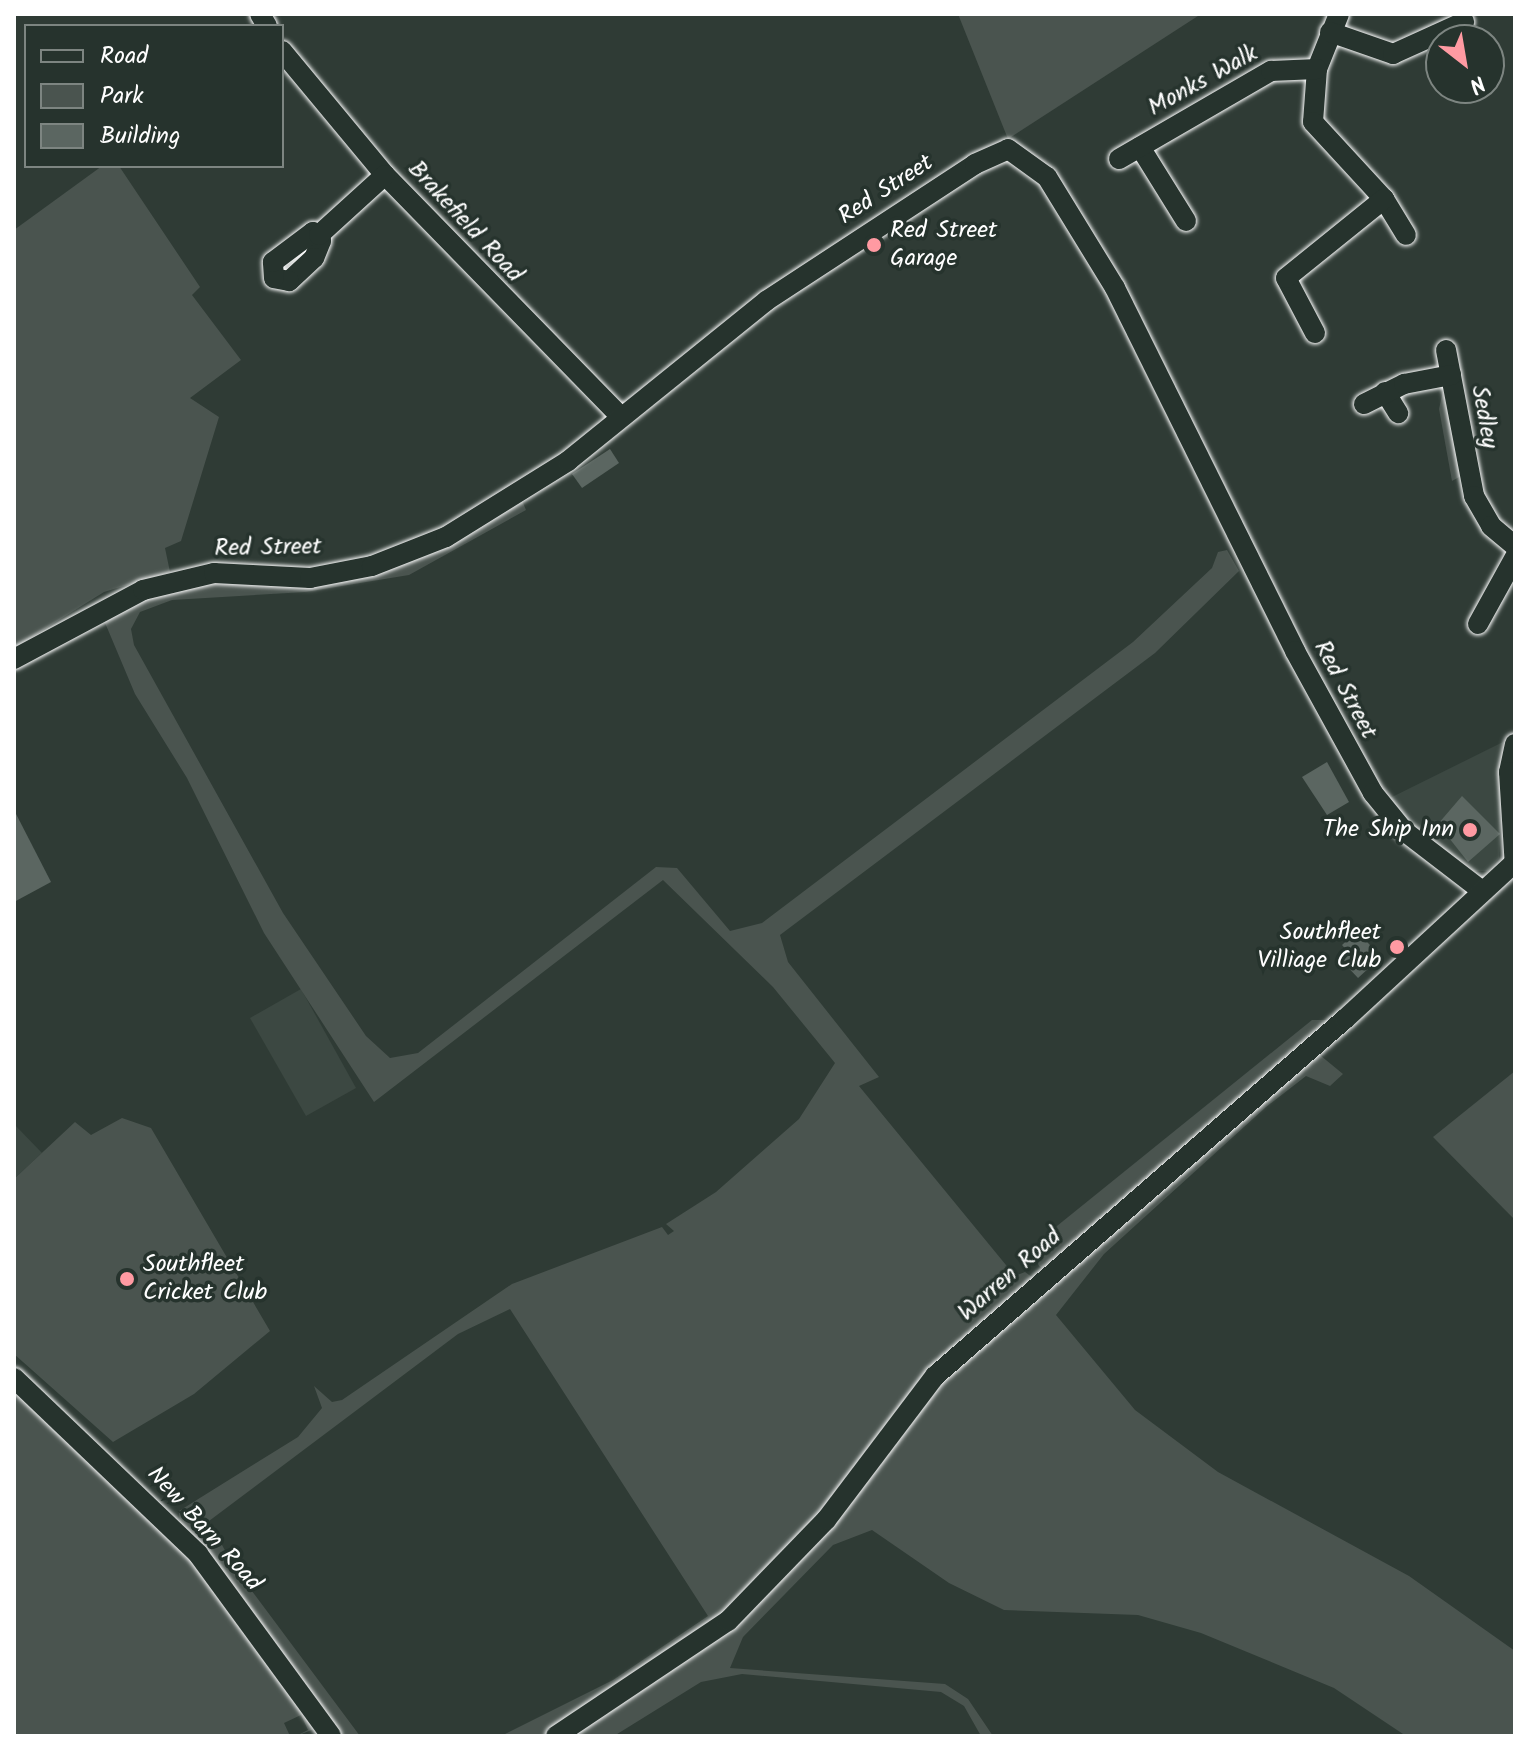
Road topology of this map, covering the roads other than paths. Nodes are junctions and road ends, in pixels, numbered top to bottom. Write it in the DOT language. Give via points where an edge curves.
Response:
graph roads {
  1 [pos="1464,22"];
  2 [pos="1335,23"];
  3 [pos="284,53"];
  4 [pos="1317,69"];
  5 [pos="1140,147"];
  6 [pos="1119,159"];
  7 [pos="385,175"];
  8 [pos="1384,199"];
  9 [pos="1186,221"];
  10 [pos="319,235"];
  11 [pos="1406,235"];
  12 [pos="1315,333"];
  13 [pos="1446,350"];
  14 [pos="1451,375"];
  15 [pos="1385,392"];
  16 [pos="1364,404"];
  17 [pos="1398,413"];
  18 [pos="621,417"];
  19 [pos="1515,546"];
  20 [pos="1515,557"];
  21 [pos="1478,624"];
  22 [pos="14,659"];
  23 [pos="1515,744"];
  24 [pos="1515,864"];
  25 [pos="1481,890"];
  26 [pos="14,1378"];
  27 [pos="331,1736"];
  28 [pos="556,1736"];
  1 -- 2 [label="street" via="1393,54"];
  2 -- 4 [label="street"];
  3 -- 7 [label="street, Brakefield Road"];
  4 -- 5 [label="street, Monks Walk" via="1271,71"];
  4 -- 8 [label="street" via="1313,122"];
  5 -- 6 [label="street, Monks Walk"];
  5 -- 9 [label="street"];
  7 -- 10 [label="street"];
  7 -- 18 [label="street, Brakefield Road"];
  8 -- 11 [label="street"];
  8 -- 12 [label="street" via="1286,278"];
  13 -- 14 [label="street, Sedley"];
  14 -- 15 [label="street, Sedley"];
  14 -- 19 [label="street, Sedley" via="1474,496 1491,526"];
  15 -- 16 [label="street, Sedley"];
  15 -- 17 [label="street"];
  18 -- 22 [label="street, Red Street" via="542,479 409,553 310,578 214,573 143,590"];
  18 -- 25 [label="street, Red Street" via="718,335 866,234 998,150 1022,154 1050,181 1115,288 1295,651 1373,793 1404,831"];
  20 -- 21 [label="street"];
  23 -- 24 [label="street" via="1509,772"];
  24 -- 25 [label="street, Warren Road"];
  25 -- 28 [label="street, Warren Road" via="1345,1019 935,1376 826,1520 728,1621"];
  26 -- 27 [label="street, New Barn Road" via="198,1554"];
}
